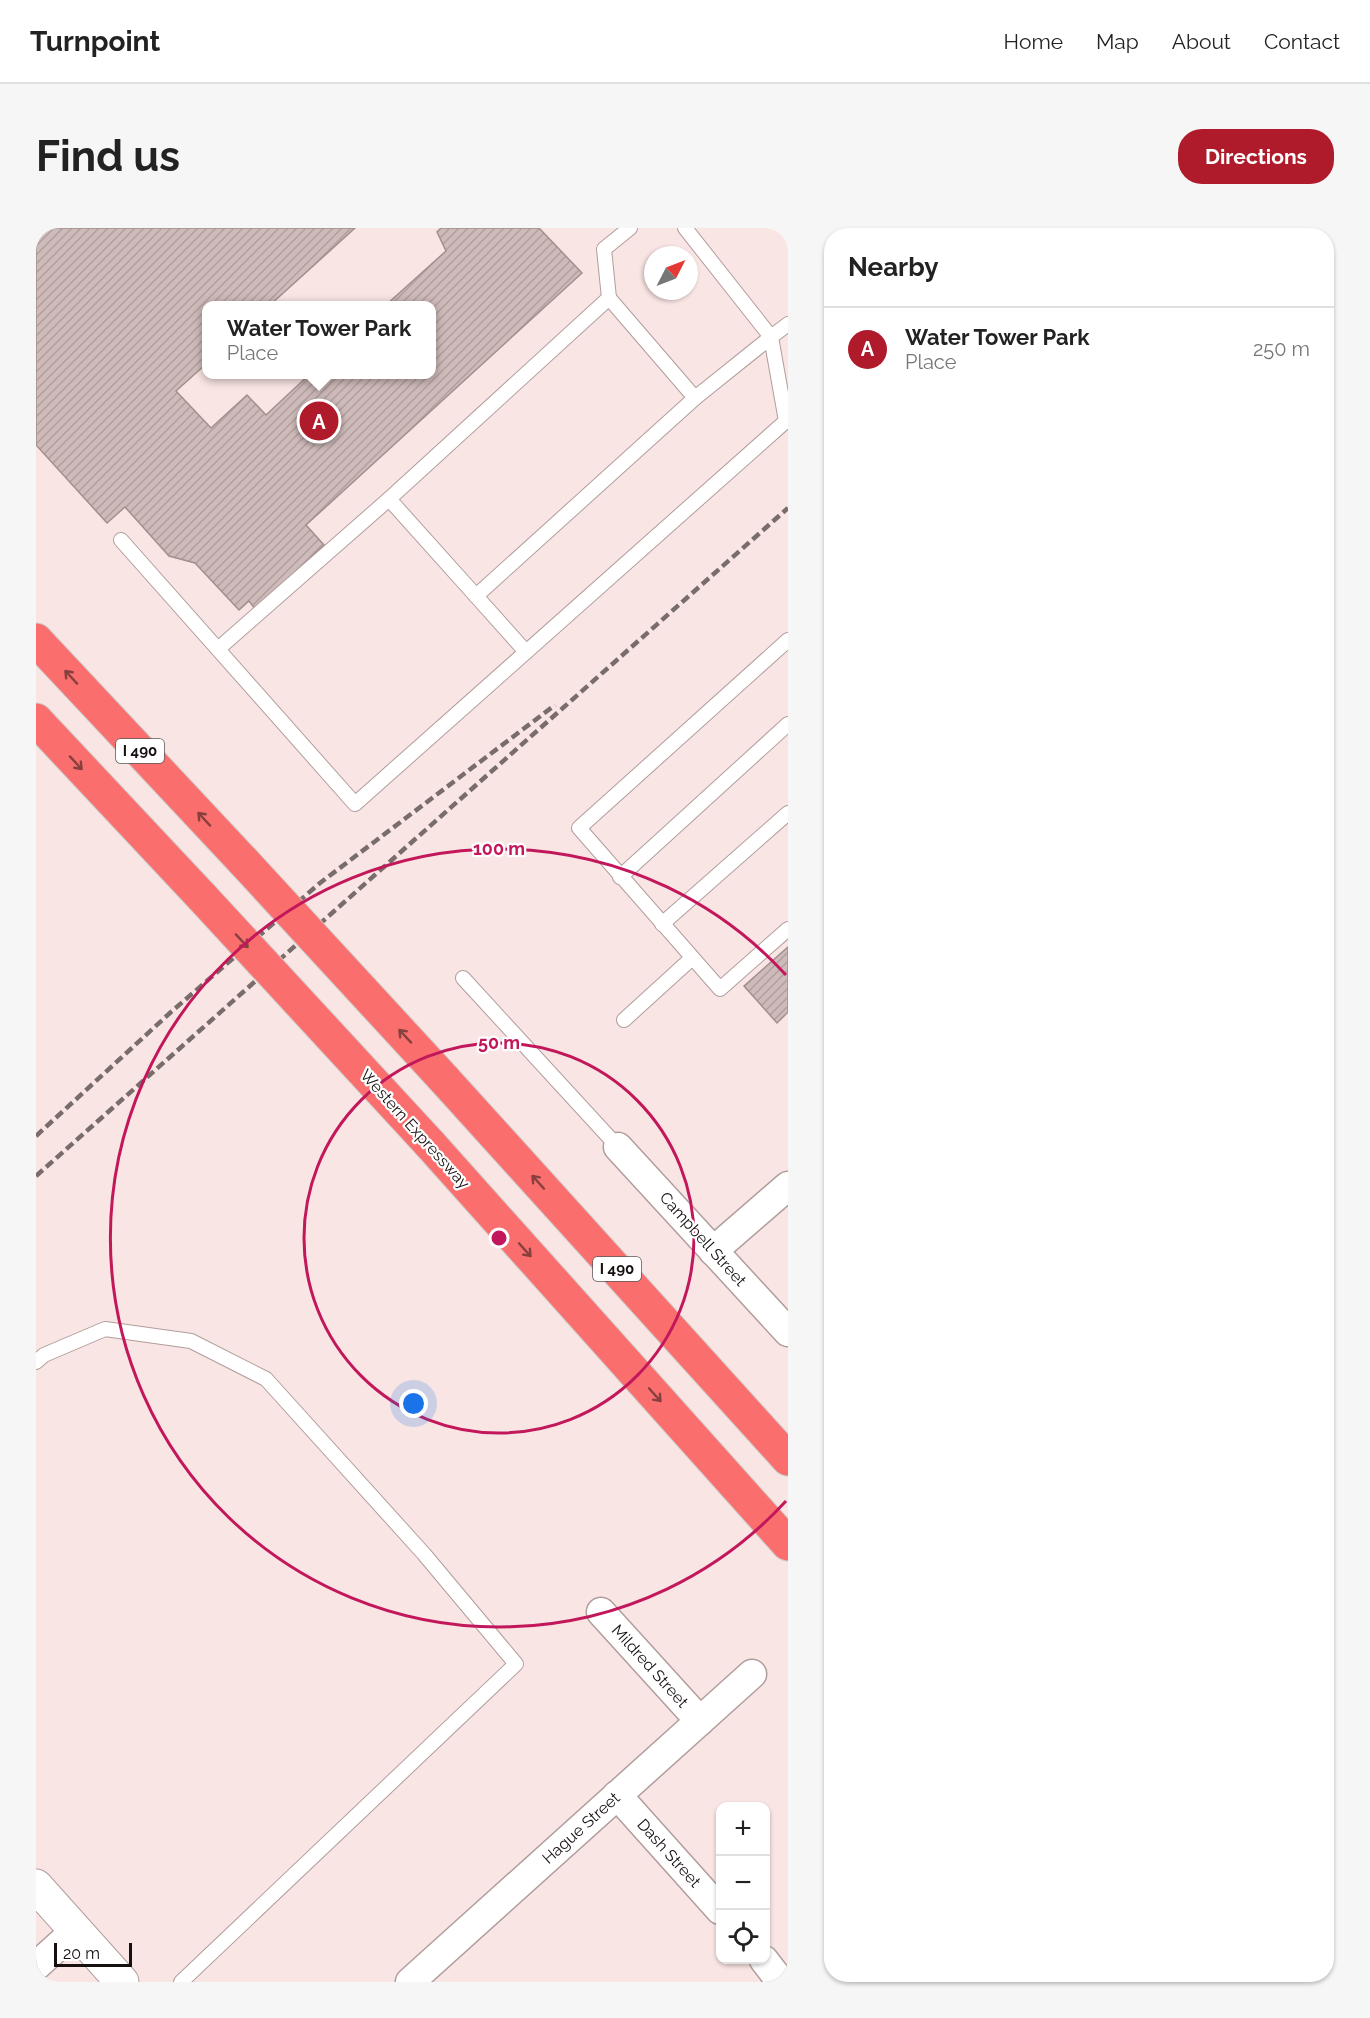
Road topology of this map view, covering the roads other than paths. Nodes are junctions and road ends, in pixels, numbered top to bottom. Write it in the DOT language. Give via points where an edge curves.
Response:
graph roads {
  1 [pos="630,228"];
  2 [pos="685,228"];
  3 [pos="609,297"];
  4 [pos="788,324"];
  5 [pos="771,337"];
  6 [pos="695,398"];
  7 [pos="388,499"];
  8 [pos="122,540"];
  9 [pos="476,596"];
  10 [pos="36,640"];
  11 [pos="786,645"];
  12 [pos="218,649"];
  13 [pos="526,652"];
  14 [pos="36,720"];
  15 [pos="788,724"];
  16 [pos="788,813"];
  17 [pos="620,877"];
  18 [pos="662,924"];
  19 [pos="788,929"];
  20 [pos="691,959"];
  21 [pos="463,978"];
  22 [pos="624,1020"];
  23 [pos="618,1147"];
  24 [pos="788,1186"];
  25 [pos="571,1218"];
  26 [pos="714,1251"];
  27 [pos="788,1332"];
  28 [pos="36,1362"];
  29 [pos="788,1428"];
  30 [pos="693,1437"];
  31 [pos="788,1459"];
  32 [pos="788,1544"];
  33 [pos="788,1558"];
  34 [pos="601,1612"];
  35 [pos="752,1674"];
  36 [pos="700,1721"];
  37 [pos="617,1796"];
  38 [pos="36,1886"];
  39 [pos="716,1906"];
  40 [pos="76,1930"];
  41 [pos="768,1964"];
  42 [pos="36,1966"];
  43 [pos="122,1982"];
  44 [pos="181,1982"];
  45 [pos="410,1982"];
  46 [pos="781,1982"];
  1 -- 3 [label="lane" via="604,249"];
  2 -- 5 [label="lane"];
  3 -- 6 [label="lane"];
  3 -- 7 [label="lane"];
  4 -- 5 [label="lane"];
  5 -- 6 [label="lane"];
  5 -- 13 [label="lane" via="786,421"];
  6 -- 9 [label="lane"];
  7 -- 9 [label="lane"];
  7 -- 12 [label="lane"];
  8 -- 12 [label="lane"];
  9 -- 13 [label="lane"];
  25 -- 10 [label="highway, I 490, one-way, bridge"];
  11 -- 17 [label="lane" via="579,828"];
  12 -- 13 [label="lane" via="355,804"];
  14 -- 30 [label="highway, Western Expressway, one-way, bridge" via="430,1144"];
  15 -- 17 [label="lane"];
  16 -- 18 [label="lane"];
  17 -- 18 [label="lane"];
  18 -- 20 [label="lane"];
  19 -- 20 [label="lane" via="720,989"];
  20 -- 22 [label="lane"];
  21 -- 23 [label="lane"];
  23 -- 26 [label="street, Campbell Street"];
  24 -- 26 [label="street"];
  25 -- 29 [label="highway"];
  25 -- 31 [label="highway, I 490"];
  26 -- 27 [label="street, Campbell Street"];
  28 -- 44 [label="lane" via="105,1329 191,1341 266,1379 424,1554 516,1664"];
  30 -- 32 [label="highway, Western Expressway"];
  30 -- 33 [label="highway"];
  34 -- 36 [label="street, Mildred Street"];
  35 -- 36 [label="street, Hague Street"];
  36 -- 37 [label="street, Hague Street"];
  37 -- 39 [label="street, Dash Street"];
  37 -- 45 [label="street, Hague Street"];
  38 -- 40 [label="street"];
  40 -- 42 [label="street"];
  40 -- 43 [label="street"];
  41 -- 46 [label="street"];
}
